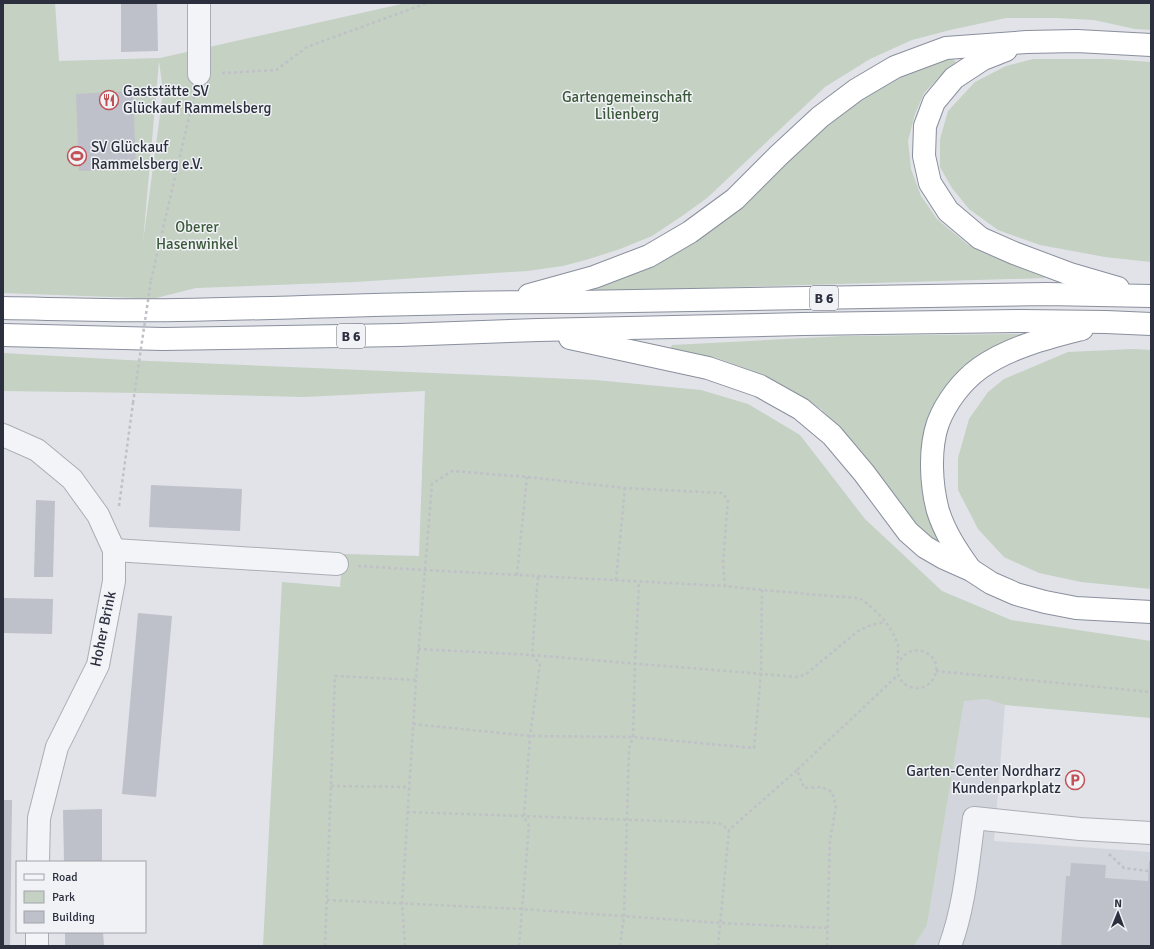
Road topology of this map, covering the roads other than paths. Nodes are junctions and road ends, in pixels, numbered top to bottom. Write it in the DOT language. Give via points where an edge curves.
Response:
graph roads {
  1 [pos="199,3"];
  2 [pos="1027,42"];
  3 [pos="1151,45"];
  4 [pos="199,74"];
  5 [pos="1147,296"];
  6 [pos="505,302"];
  7 [pos="3,308"];
  8 [pos="1106,322"];
  9 [pos="1151,324"];
  10 [pos="538,330"];
  11 [pos="3,335"];
  12 [pos="3,436"];
  13 [pos="114,550"];
  14 [pos="337,564"];
  15 [pos="971,570"];
  16 [pos="1151,612"];
  17 [pos="1151,834"];
  18 [pos="38,861"];
  19 [pos="37,933"];
  20 [pos="37,946"];
  21 [pos="950,946"];
  1 -- 4 [label="street"];
  2 -- 3 [label="highway"];
  2 -- 5 [label="highway" via="983,59 954,78 934,102 925,126 924,156 930,183 948,211 980,238 1070,274"];
  2 -- 6 [label="highway" via="946,48 895,67 856,90 820,117 734,199 690,232 649,256 594,276"];
  5 -- 6 [label="highway, B 6" via="1046,294"];
  6 -- 7 [label="highway, B 6" via="171,310"];
  8 -- 9 [label="highway, B 6"];
  8 -- 10 [label="highway, B 6" via="803,324"];
  8 -- 15 [label="highway" via="1021,347 994,359 966,381 944,410 934,442 933,488 946,530"];
  10 -- 11 [label="highway, B 6" via="400,336 163,339"];
  10 -- 15 [label="highway" via="708,368 760,386 801,408 832,435 908,532 925,547"];
  12 -- 13 [label="street, Hoher Brink" via="37,450 72,479 98,515"];
  13 -- 14 [label="street"];
  13 -- 18 [label="street, Hoher Brink" via="114,581 98,665 57,747 38,818"];
  15 -- 16 [label="highway" via="1016,594 1045,602 1076,608"];
  17 -- 21 [label="street" via="974,818 962,898"];
  19 -- 20 [label="street"];
}
